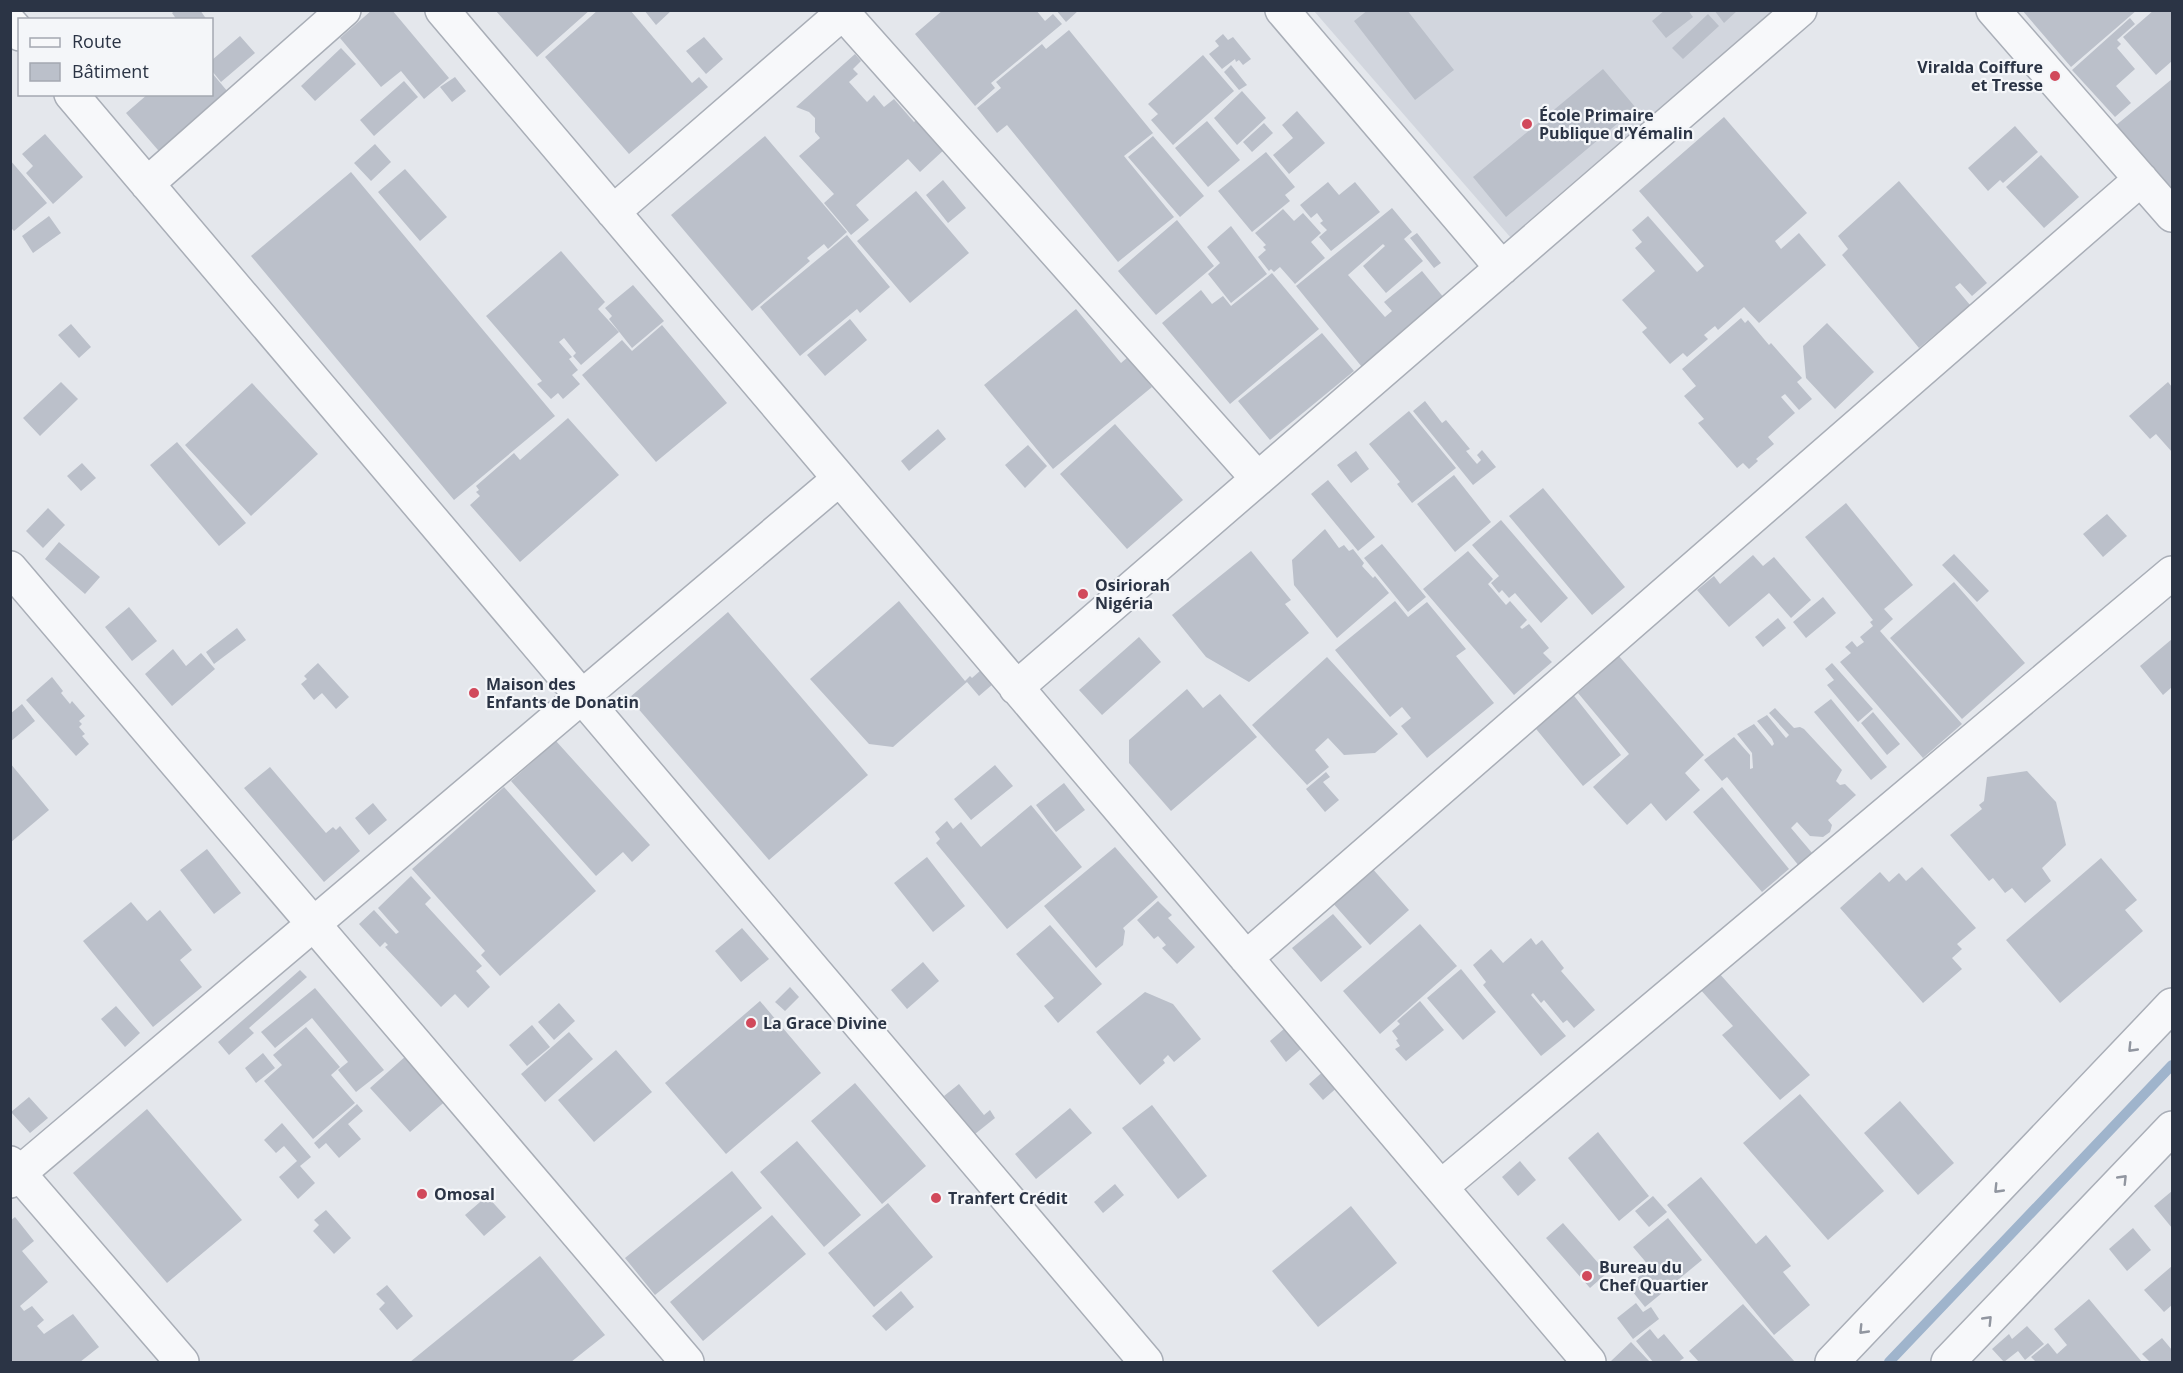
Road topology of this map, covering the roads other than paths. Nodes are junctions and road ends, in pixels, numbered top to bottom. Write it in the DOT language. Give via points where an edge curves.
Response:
graph roads {
  1 [pos="344,10"];
  2 [pos="442,10"];
  3 [pos="1282,10"];
  4 [pos="1800,10"];
  5 [pos="1993,10"];
  6 [pos="844,12"];
  7 [pos="73,96"];
  8 [pos="2141,179"];
  9 [pos="147,184"];
  10 [pos="613,212"];
  11 [pos="2172,215"];
  12 [pos="1502,268"];
  13 [pos="839,479"];
  14 [pos="1258,479"];
  15 [pos="10,568"];
  16 [pos="2172,573"];
  17 [pos="1016,688"];
  18 [pos="582,697"];
  19 [pos="314,924"];
  20 [pos="1246,958"];
  21 [pos="2172,1005"];
  22 [pos="2172,1128"];
  23 [pos="13,1173"];
  24 [pos="1441,1187"];
  25 [pos="182,1362"];
  26 [pos="687,1362"];
  27 [pos="1146,1362"];
  28 [pos="1589,1362"];
  29 [pos="1832,1362"];
  30 [pos="1948,1362"];
  1 -- 9 [label="street"];
  2 -- 10 [label="street"];
  3 -- 12 [label="street"];
  4 -- 12 [label="street"];
  5 -- 8 [label="street"];
  6 -- 10 [label="street"];
  6 -- 14 [label="street"];
  7 -- 9 [label="street"];
  8 -- 11 [label="street"];
  8 -- 20 [label="street"];
  9 -- 18 [label="street"];
  10 -- 13 [label="street"];
  12 -- 14 [label="street"];
  13 -- 17 [label="street"];
  13 -- 18 [label="street"];
  14 -- 17 [label="street"];
  15 -- 19 [label="street"];
  16 -- 24 [label="street"];
  17 -- 20 [label="street"];
  18 -- 19 [label="street"];
  18 -- 27 [label="street"];
  19 -- 23 [label="street"];
  19 -- 26 [label="street"];
  20 -- 24 [label="street"];
  21 -- 29 [label="street, one-way"];
  30 -- 22 [label="street, one-way"];
  23 -- 25 [label="street"];
  24 -- 28 [label="street"];
}
